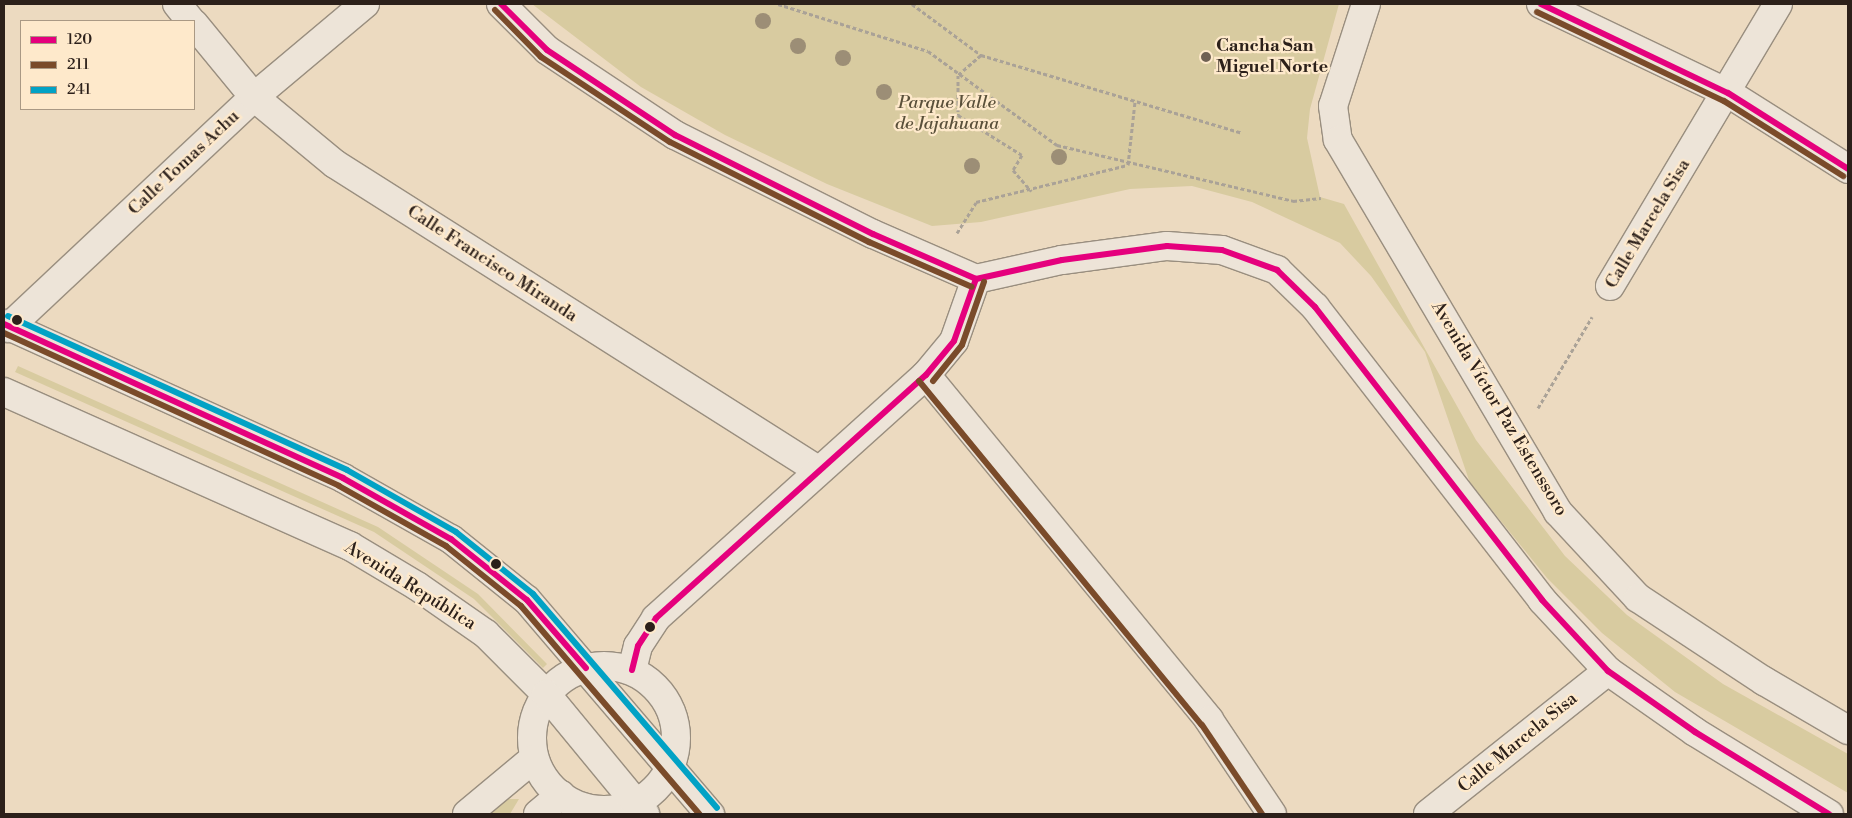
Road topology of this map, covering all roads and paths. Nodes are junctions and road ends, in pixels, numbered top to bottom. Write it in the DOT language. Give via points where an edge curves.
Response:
graph roads {
  1 [pos="177,4"];
  2 [pos="365,4"];
  3 [pos="501,4"];
  4 [pos="778,4"];
  5 [pos="912,4"];
  6 [pos="1366,4"];
  7 [pos="1541,4"];
  8 [pos="1778,4"];
  9 [pos="190,20"];
  10 [pos="195,25"];
  11 [pos="981,55"];
  12 [pos="958,75"];
  13 [pos="1728,93"];
  14 [pos="254,97"];
  15 [pos="1135,102"];
  16 [pos="1242,133"];
  17 [pos="1128,165"];
  18 [pos="1848,168"];
  19 [pos="1031,191"];
  20 [pos="1320,198"];
  21 [pos="939,263"];
  22 [pos="976,279"];
  23 [pos="1610,286"];
  24 [pos="5,329"];
  25 [pos="926,376"];
  26 [pos="4,392"];
  27 [pos="1516,444"];
  28 [pos="818,470"];
  29 [pos="586,668"];
  30 [pos="632,670"];
  31 [pos="1608,671"];
  32 [pos="546,694"];
  33 [pos="1848,730"];
  34 [pos="534,759"];
  35 [pos="670,768"];
  36 [pos="561,795"];
  37 [pos="640,809"];
  38 [pos="467,814"];
  39 [pos="538,814"];
  40 [pos="710,814"];
  41 [pos="1272,814"];
  42 [pos="1428,814"];
  43 [pos="1829,814"];
  1 -- 9 [label="street"];
  2 -- 14 [label="street, Calle Tomas Achu"];
  3 -- 21 [label="street" via="547,50 674,135"];
  4 -- 12 [label="path" via="928,51"];
  5 -- 11 [label="path"];
  6 -- 27 [label="street, Avenida Víctor Paz Estenssoro" via="1333,106 1338,140"];
  7 -- 13 [label="street"];
  8 -- 13 [label="street, Calle Marcela Sisa"];
  10 -- 14 [label="street, Calle Francisco Miranda"];
  11 -- 12 [label="path"];
  11 -- 15 [label="path"];
  12 -- 17 [label="path" via="1057,145"];
  12 -- 19 [label="path" via="958,115 1022,155 1013,170"];
  13 -- 18 [label="street"];
  13 -- 23 [label="street, Calle Marcela Sisa"];
  14 -- 24 [label="street, Calle Tomas Achu"];
  14 -- 28 [label="street, Calle Francisco Miranda" via="335,164"];
  15 -- 16 [label="path"];
  15 -- 17 [label="path"];
  17 -- 19 [label="path"];
  17 -- 20 [label="path" via="1292,201"];
  19 -- 21 [label="path" via="976,202"];
  21 -- 22 [label="street"];
  22 -- 25 [label="street" via="954,341"];
  22 -- 31 [label="street" via="1062,260 1167,246 1222,250 1277,270 1310,301 1542,600"];
  23 -- 27 [label="path, Calle Marcela Sisa"];
  24 -- 29 [label="street" via="343,478 451,540 527,600"];
  25 -- 28 [label="street"];
  25 -- 41 [label="street" via="1209,720"];
  26 -- 32 [label="street, Avenida República" via="350,546 486,634"];
  27 -- 33 [label="street, Avenida Víctor Paz Estenssoro" via="1558,512 1638,598 1756,676"];
  28 -- 30 [label="street" via="656,618 638,646"];
  29 -- 30 [label="street" via="608,665"];
  29 -- 32 [label="street" via="564,678"];
  29 -- 35 [label="street"];
  30 -- 35 [label="street" via="666,700 675,722"];
  31 -- 42 [label="street, Calle Marcela Sisa"];
  31 -- 43 [label="street" via="1696,732"];
  32 -- 34 [label="street" via="530,734"];
  32 -- 37 [label="street, Avenida República"];
  34 -- 36 [label="street"];
  34 -- 38 [label="street"];
  35 -- 37 [label="street"];
  35 -- 40 [label="street"];
  36 -- 37 [label="street" via="598,810"];
  36 -- 39 [label="street"];
}
